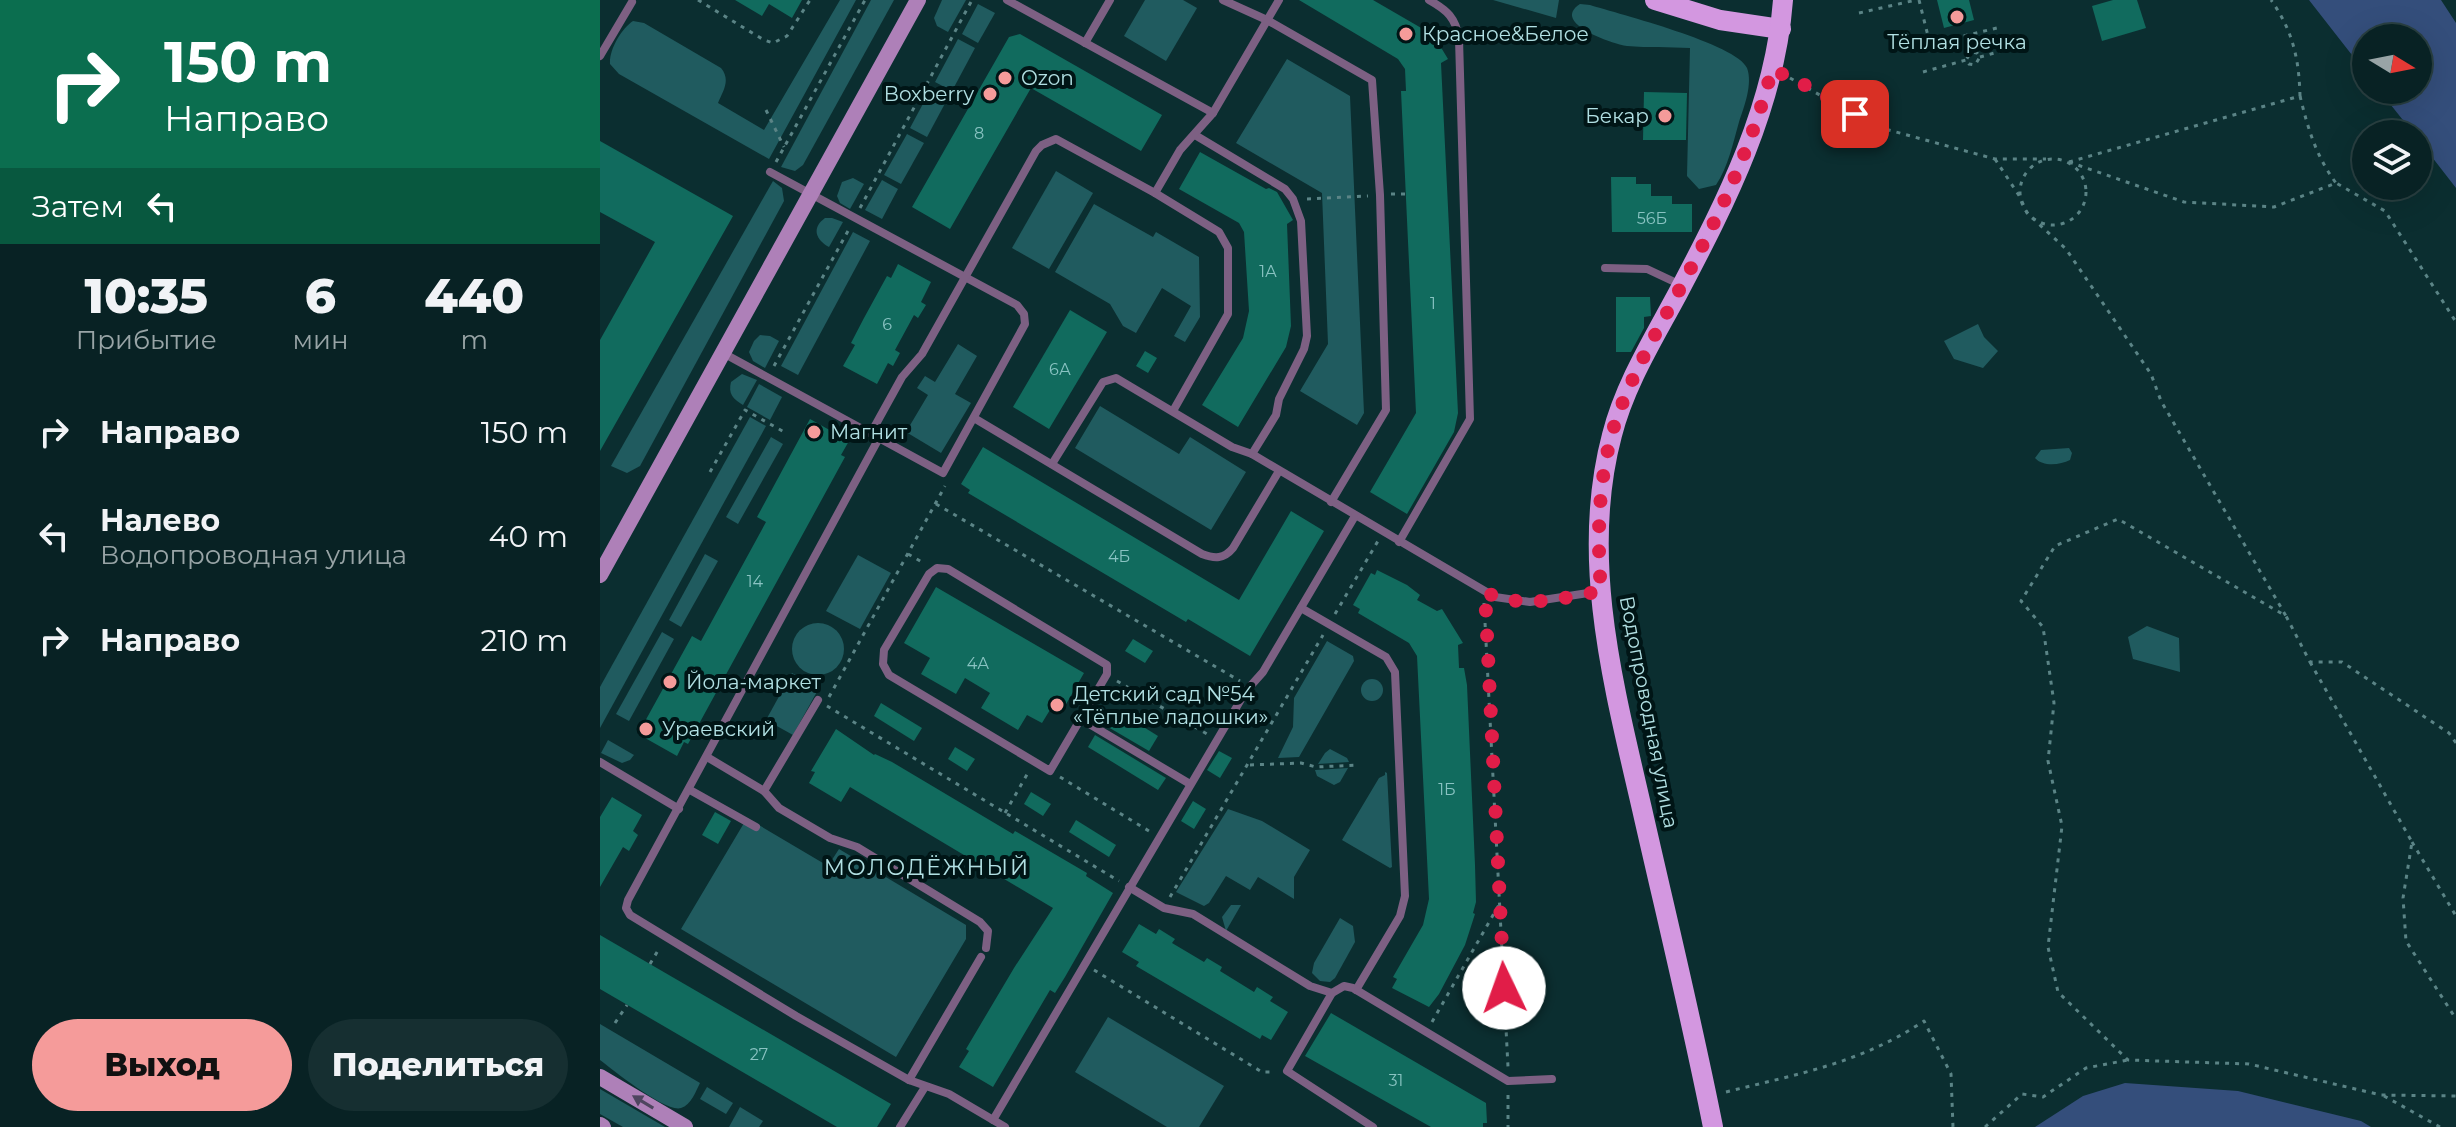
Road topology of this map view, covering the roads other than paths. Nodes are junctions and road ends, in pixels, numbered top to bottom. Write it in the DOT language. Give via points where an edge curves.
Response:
graph roads {
  1 [pos="918,0"];
  2 [pos="1007,0"];
  3 [pos="1110,0"];
  4 [pos="1223,0"];
  5 [pos="1279,0"];
  6 [pos="1429,0"];
  7 [pos="1655,0"];
  8 [pos="1783,0"];
  9 [pos="632,2"];
  10 [pos="1267,20"];
  11 [pos="1781,29"];
  12 [pos="1085,43"];
  13 [pos="600,56"];
  14 [pos="1213,113"];
  15 [pos="1195,135"];
  16 [pos="770,172"];
  17 [pos="1155,193"];
  18 [pos="811,195"];
  19 [pos="1605,268"];
  20 [pos="964,276"];
  21 [pos="1682,286"];
  22 [pos="723,353"];
  23 [pos="1173,411"];
  24 [pos="974,418"];
  25 [pos="875,436"];
  26 [pos="1252,454"];
  27 [pos="1052,464"];
  28 [pos="1279,471"];
  29 [pos="1331,502"];
  30 [pos="1355,516"];
  31 [pos="1399,542"];
  32 [pos="600,575"];
  33 [pos="1601,591"];
  34 [pos="1301,608"];
  35 [pos="818,700"];
  36 [pos="1081,719"];
  37 [pos="707,757"];
  38 [pos="600,762"];
  39 [pos="1190,784"];
  40 [pos="690,790"];
  41 [pos="764,791"];
  42 [pos="679,809"];
  43 [pos="756,827"];
  44 [pos="1129,887"];
  45 [pos="1356,990"];
  46 [pos="1332,993"];
  47 [pos="600,1077"];
  48 [pos="1552,1079"];
  49 [pos="909,1080"];
  50 [pos="925,1087"];
  51 [pos="993,1120"];
  52 [pos="685,1127"];
  53 [pos="900,1127"];
  54 [pos="1005,1127"];
  55 [pos="1373,1127"];
  56 [pos="1713,1127"];
  1 -- 18 [label="main road"];
  2 -- 12 [label="lane"];
  3 -- 12 [label="lane"];
  4 -- 10 [label="lane"];
  5 -- 10 [label="lane"];
  6 -- 31 [label="lane" via="1452,17 1459,39 1470,419"];
  7 -- 11 [label="main road" via="1720,20"];
  8 -- 11 [label="main road, Водопроводная улица"];
  9 -- 13 [label="lane"];
  10 -- 14 [label="lane"];
  10 -- 29 [label="lane" via="1372,80 1386,410"];
  11 -- 21 [label="main road, Водопроводная улица" via="1747,151"];
  12 -- 14 [label="lane"];
  14 -- 15 [label="lane"];
  15 -- 17 [label="lane"];
  15 -- 26 [label="lane" via="1275,182 1293,199 1301,221 1307,336 1276,415"];
  16 -- 18 [label="lane"];
  17 -- 20 [label="lane" via="1056,139 1049,141 1036,151"];
  17 -- 23 [label="lane" via="1219,232 1228,248 1228,314"];
  18 -- 20 [label="lane"];
  18 -- 22 [label="main road"];
  19 -- 21 [label="lane" via="1647,269"];
  20 -- 24 [label="lane" via="1017,305 1025,319"];
  20 -- 25 [label="lane" via="922,354 902,377"];
  21 -- 33 [label="main road, Водопроводная улица" via="1633,377 1612,433 1597,534"];
  22 -- 25 [label="lane"];
  22 -- 32 [label="main road"];
  23 -- 26 [label="lane"];
  23 -- 27 [label="lane" via="1123,381 1109,379 1098,388"];
  24 -- 25 [label="lane" via="943,473"];
  24 -- 27 [label="lane"];
  25 -- 37 [label="lane"];
  26 -- 28 [label="lane"];
  27 -- 28 [label="lane" via="1216,558 1233,548"];
  28 -- 29 [label="lane"];
  29 -- 30 [label="lane"];
  30 -- 31 [label="lane"];
  30 -- 34 [label="lane"];
  31 -- 33 [label="lane" via="1502,599 1530,602"];
  33 -- 56 [label="main road, Водопроводная улица" via="1624,731"];
  34 -- 39 [label="lane"];
  34 -- 45 [label="lane" via="1386,657 1395,672 1405,896 1400,916"];
  35 -- 41 [label="lane"];
  36 -- 36 [label="lane" via="1050,771 889,675 884,650 929,574 948,569 1104,663 1107,674"];
  36 -- 39 [label="lane"];
  37 -- 40 [label="lane"];
  37 -- 41 [label="lane"];
  38 -- 42 [label="lane"];
  39 -- 44 [label="lane"];
  40 -- 42 [label="lane"];
  40 -- 43 [label="lane"];
  41 -- 49 [label="lane" via="779,808 830,838 857,847 988,931 983,952"];
  42 -- 49 [label="lane" via="626,904 630,915"];
  44 -- 46 [label="lane" via="1164,908 1193,914 1310,986"];
  44 -- 51 [label="lane"];
  45 -- 46 [label="lane" via="1344,986"];
  45 -- 48 [label="lane" via="1508,1081"];
  46 -- 55 [label="lane" via="1287,1071"];
  52 -- 47 [label="main road, one-way"];
  49 -- 50 [label="lane"];
  50 -- 51 [label="lane" via="949,1094"];
  50 -- 53 [label="lane"];
  51 -- 54 [label="lane"];
}
